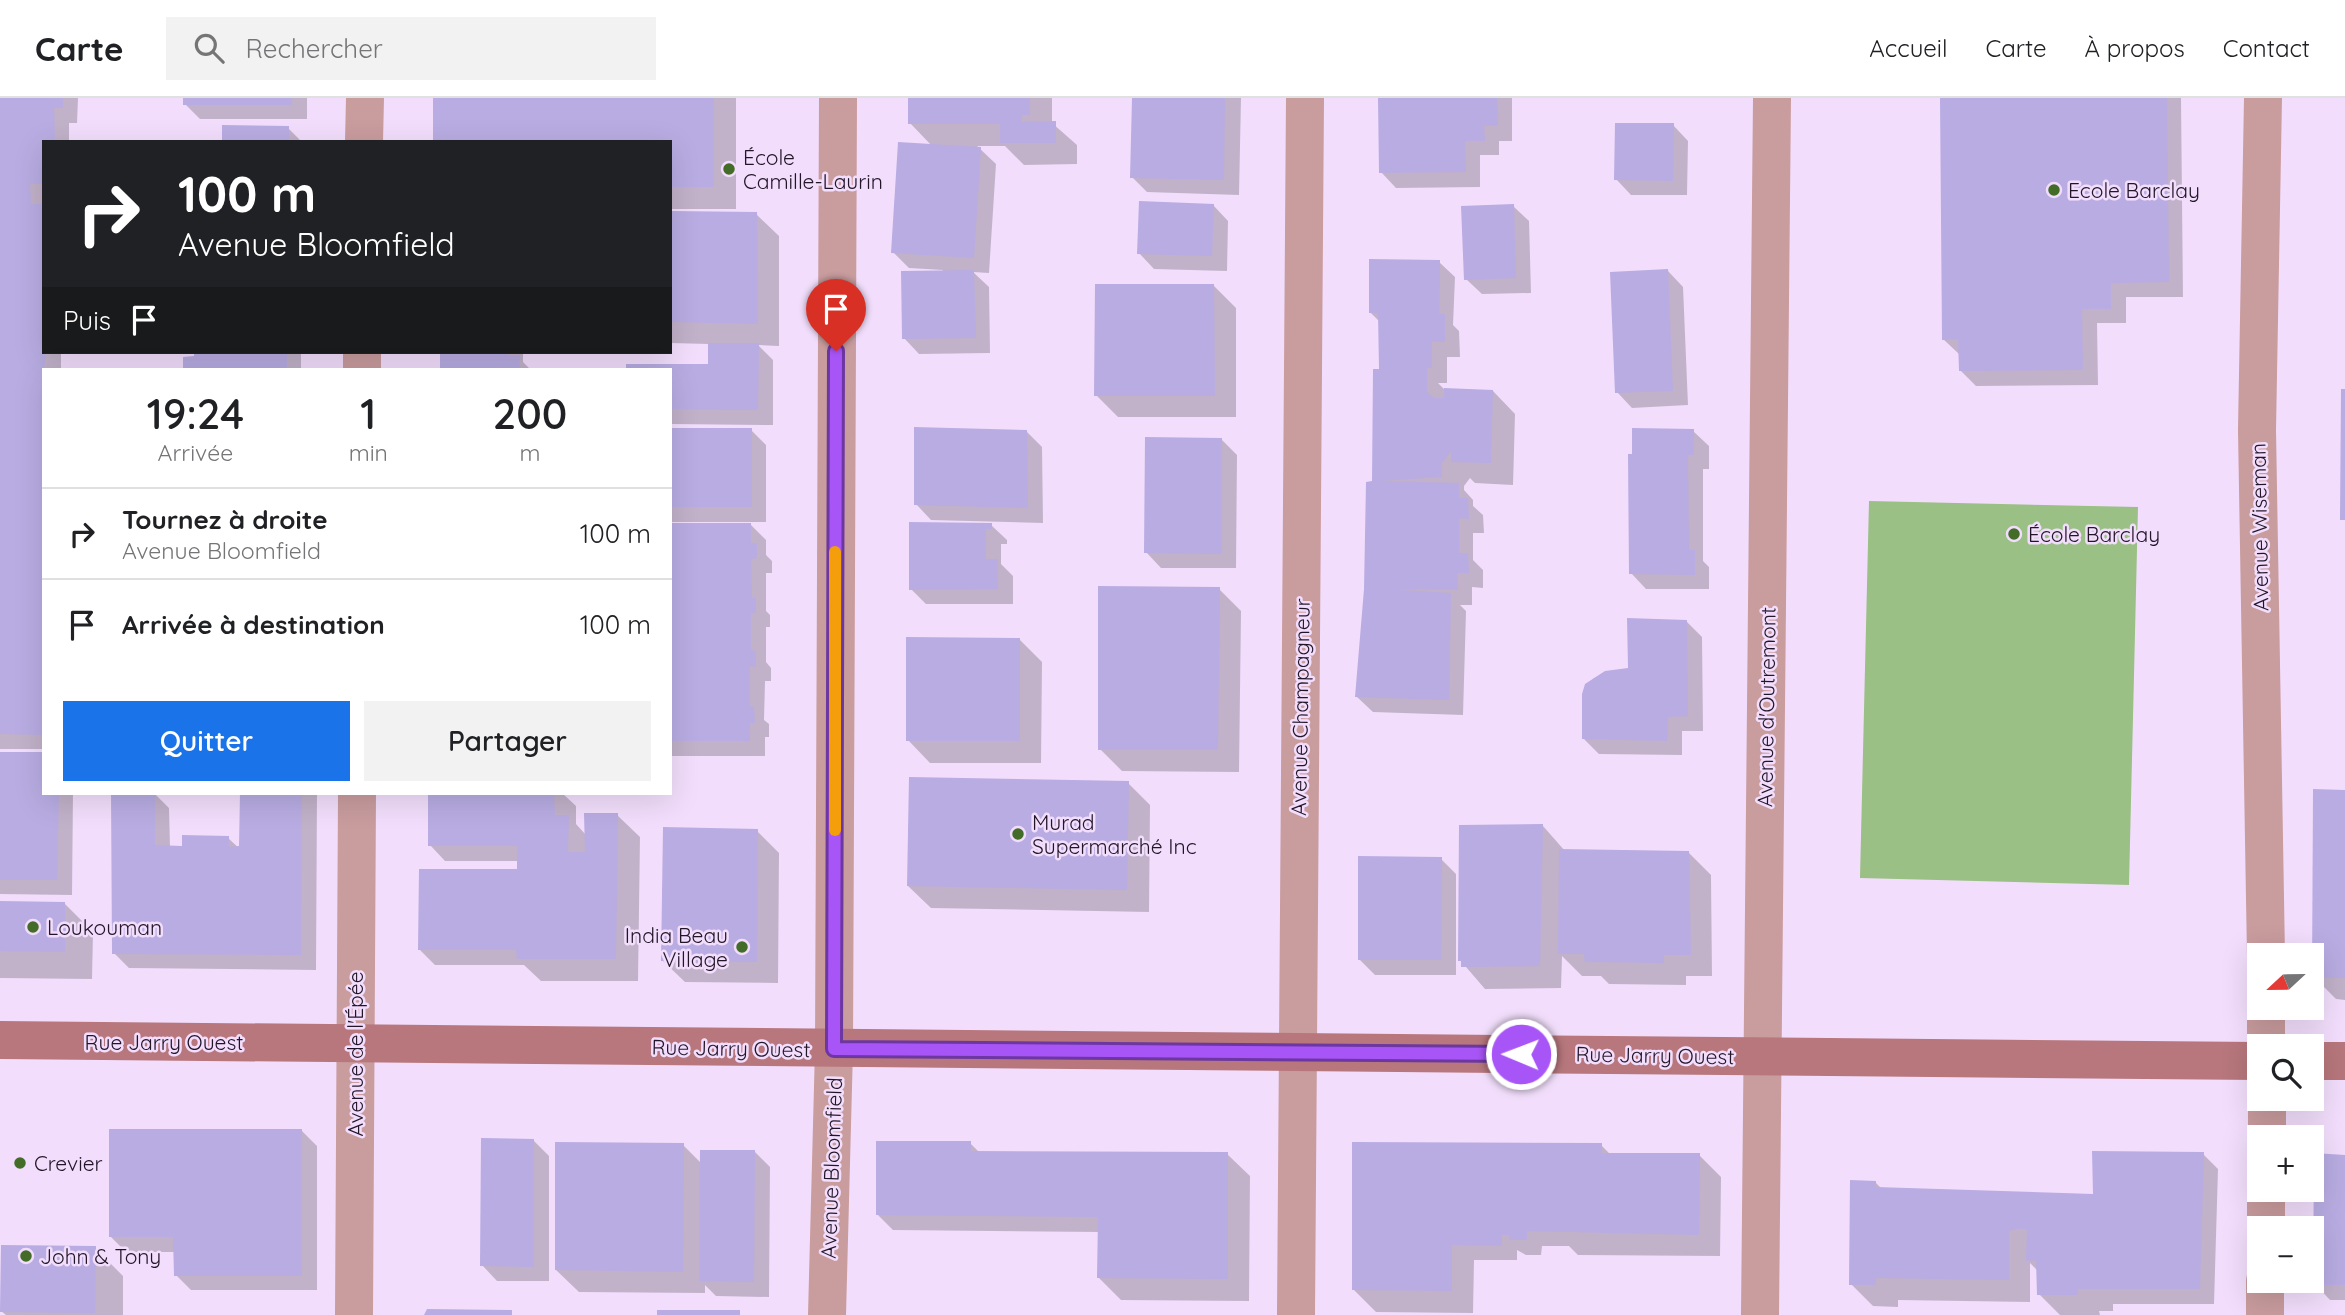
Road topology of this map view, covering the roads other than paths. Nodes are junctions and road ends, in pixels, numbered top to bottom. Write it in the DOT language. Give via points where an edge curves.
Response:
graph roads {
  1 [pos="365,98"];
  2 [pos="838,98"];
  3 [pos="1305,98"];
  4 [pos="1772,98"];
  5 [pos="2263,98"];
  6 [pos="365,140"];
  7 [pos="356,795"];
  8 [pos="2266,943"];
  9 [pos="0,1041"];
  10 [pos="356,1043"];
  11 [pos="834,1049"];
  12 [pos="1298,1052"];
  13 [pos="1763,1056"];
  14 [pos="2247,1061"];
  15 [pos="2324,1061"];
  16 [pos="2345,1061"];
  17 [pos="2265,1293"];
  18 [pos="354,1315"];
  19 [pos="827,1315"];
  20 [pos="1296,1315"];
  21 [pos="1760,1315"];
  22 [pos="2265,1315"];
  1 -- 6 [label="street"];
  2 -- 11 [label="street, Avenue Bloomfield"];
  3 -- 12 [label="street, Avenue Champagneur"];
  4 -- 13 [label="street, Avenue d'Outremont"];
  5 -- 8 [label="street, Avenue Wiseman" via="2257,430"];
  7 -- 10 [label="street, Avenue de l'Épée"];
  9 -- 10 [label="main road, Rue Jarry Ouest"];
  10 -- 11 [label="main road, Rue Jarry Ouest"];
  10 -- 18 [label="street, Avenue de l'Épée"];
  11 -- 12 [label="main road, Rue Jarry Ouest"];
  11 -- 19 [label="street, Avenue Bloomfield"];
  12 -- 13 [label="main road, Rue Jarry Ouest"];
  12 -- 20 [label="street, Avenue Champagneur"];
  13 -- 14 [label="main road, Rue Jarry Ouest"];
  13 -- 21 [label="street, Avenue d'Outremont"];
  15 -- 16 [label="main road"];
  17 -- 22 [label="street"];
}
